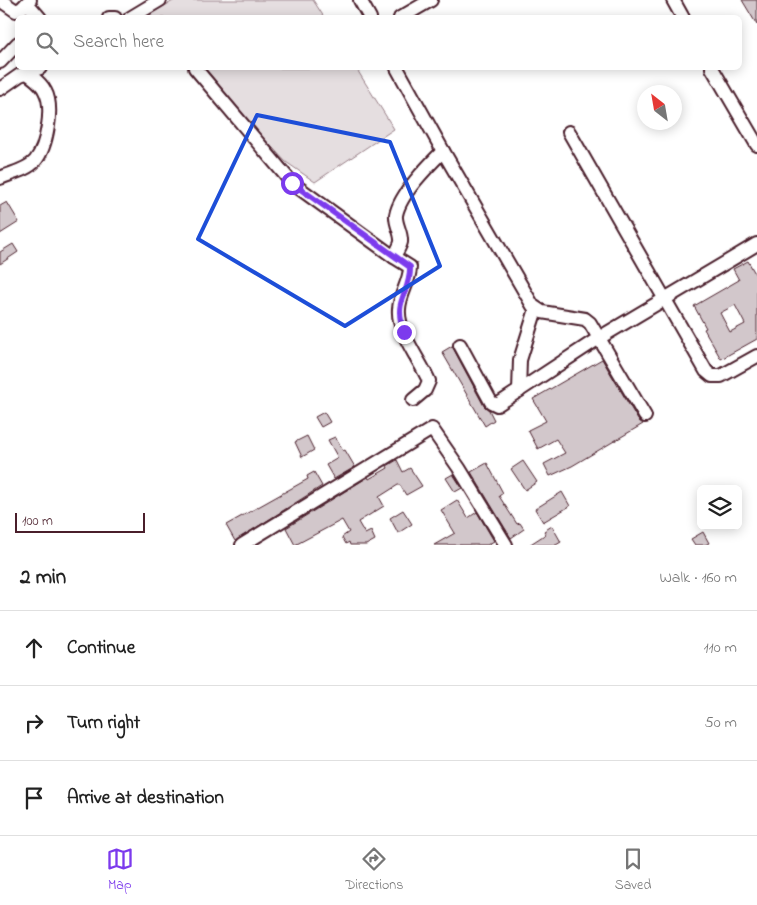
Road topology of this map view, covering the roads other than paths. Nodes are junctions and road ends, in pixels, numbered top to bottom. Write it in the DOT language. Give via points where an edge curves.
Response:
graph roads {
  1 [pos="0,0"];
  2 [pos="160,0"];
  3 [pos="360,0"];
  4 [pos="431,0"];
  5 [pos="673,0"];
  6 [pos="28,2"];
  7 [pos="38,15"];
  8 [pos="135,15"];
  9 [pos="368,15"];
  10 [pos="405,15"];
  11 [pos="681,15"];
  12 [pos="15,46"];
  13 [pos="0,62"];
  14 [pos="33,70"];
  15 [pos="197,70"];
  16 [pos="398,70"];
  17 [pos="713,70"];
  18 [pos="26,72"];
  19 [pos="0,89"];
  20 [pos="569,132"];
  21 [pos="757,145"];
  22 [pos="443,151"];
  23 [pos="0,178"];
  24 [pos="757,244"];
  25 [pos="394,257"];
  26 [pos="664,298"];
  27 [pos="536,309"];
  28 [pos="599,338"];
  29 [pos="460,345"];
  30 [pos="757,356"];
  31 [pos="519,391"];
  32 [pos="413,400"];
  33 [pos="645,416"];
  34 [pos="242,545"];
  35 [pos="506,545"];
  1 -- 6 [label="street" via="16,11"];
  2 -- 8 [label="street"];
  3 -- 9 [label="street"];
  4 -- 10 [label="street"];
  5 -- 11 [label="street"];
  6 -- 7 [label="street"];
  12 -- 13 [label="street"];
  14 -- 18 [label="street"];
  15 -- 25 [label="street" via="292,183"];
  16 -- 22 [label="street"];
  17 -- 21 [label="street"];
  18 -- 19 [label="street"];
  18 -- 23 [label="street" via="47,93 50,107 48,125 35,161"];
  20 -- 26 [label="street"];
  22 -- 25 [label="street" via="428,165 399,207 396,220 401,241"];
  22 -- 27 [label="street"];
  24 -- 26 [label="street"];
  25 -- 32 [label="street" via="410,267 410,277 399,306 401,323 429,381 425,390"];
  26 -- 28 [label="street"];
  26 -- 30 [label="street" via="709,375 721,376"];
  27 -- 28 [label="street" via="585,319"];
  27 -- 31 [label="street" via="520,360"];
  28 -- 31 [label="street"];
  28 -- 33 [label="street"];
  29 -- 31 [label="street" via="494,405 498,406"];
  34 -- 35 [label="street" via="432,429"];
}
